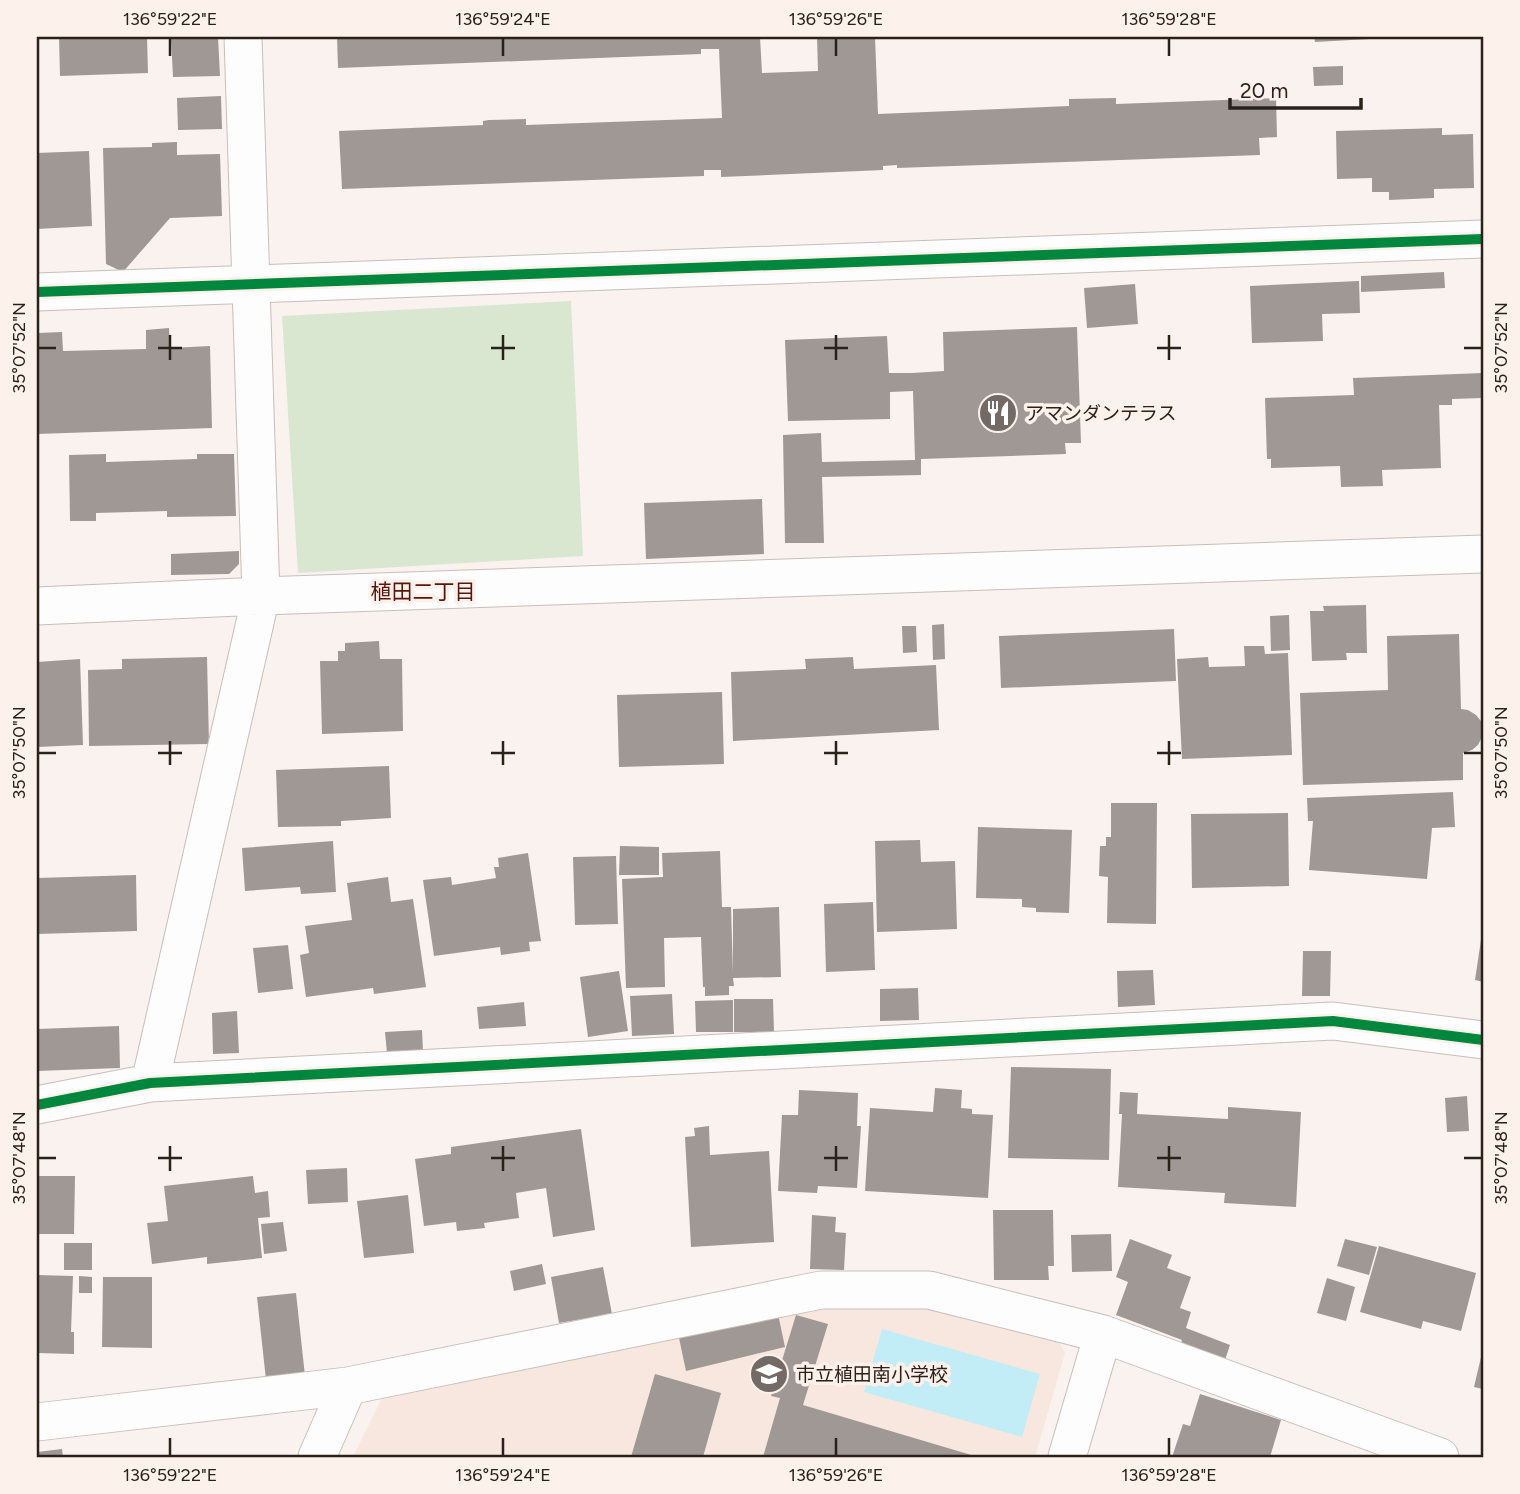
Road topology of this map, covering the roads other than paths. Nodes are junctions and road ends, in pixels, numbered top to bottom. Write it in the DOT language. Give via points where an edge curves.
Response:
graph roads {
  1 [pos="243,37"];
  2 [pos="1483,239"];
  3 [pos="251,284"];
  4 [pos="37,292"];
  5 [pos="1483,554"];
  6 [pos="261,596"];
  7 [pos="37,606"];
  8 [pos="1483,1040"];
  9 [pos="150,1083"];
  10 [pos="37,1105"];
  11 [pos="1103,1334"];
  12 [pos="348,1386"];
  13 [pos="37,1422"];
  14 [pos="317,1457"];
  15 [pos="1067,1457"];
  16 [pos="1440,1457"];
  1 -- 3 [label="street"];
  2 -- 3 [label="street"];
  3 -- 4 [label="street"];
  3 -- 6 [label="street"];
  5 -- 6 [label="street"];
  6 -- 7 [label="street"];
  6 -- 9 [label="street"];
  8 -- 9 [label="street" via="1333,1021"];
  9 -- 10 [label="street"];
  11 -- 12 [label="street" via="929,1290 821,1290"];
  11 -- 15 [label="street"];
  11 -- 16 [label="street"];
  12 -- 13 [label="street"];
  12 -- 14 [label="street"];
}
